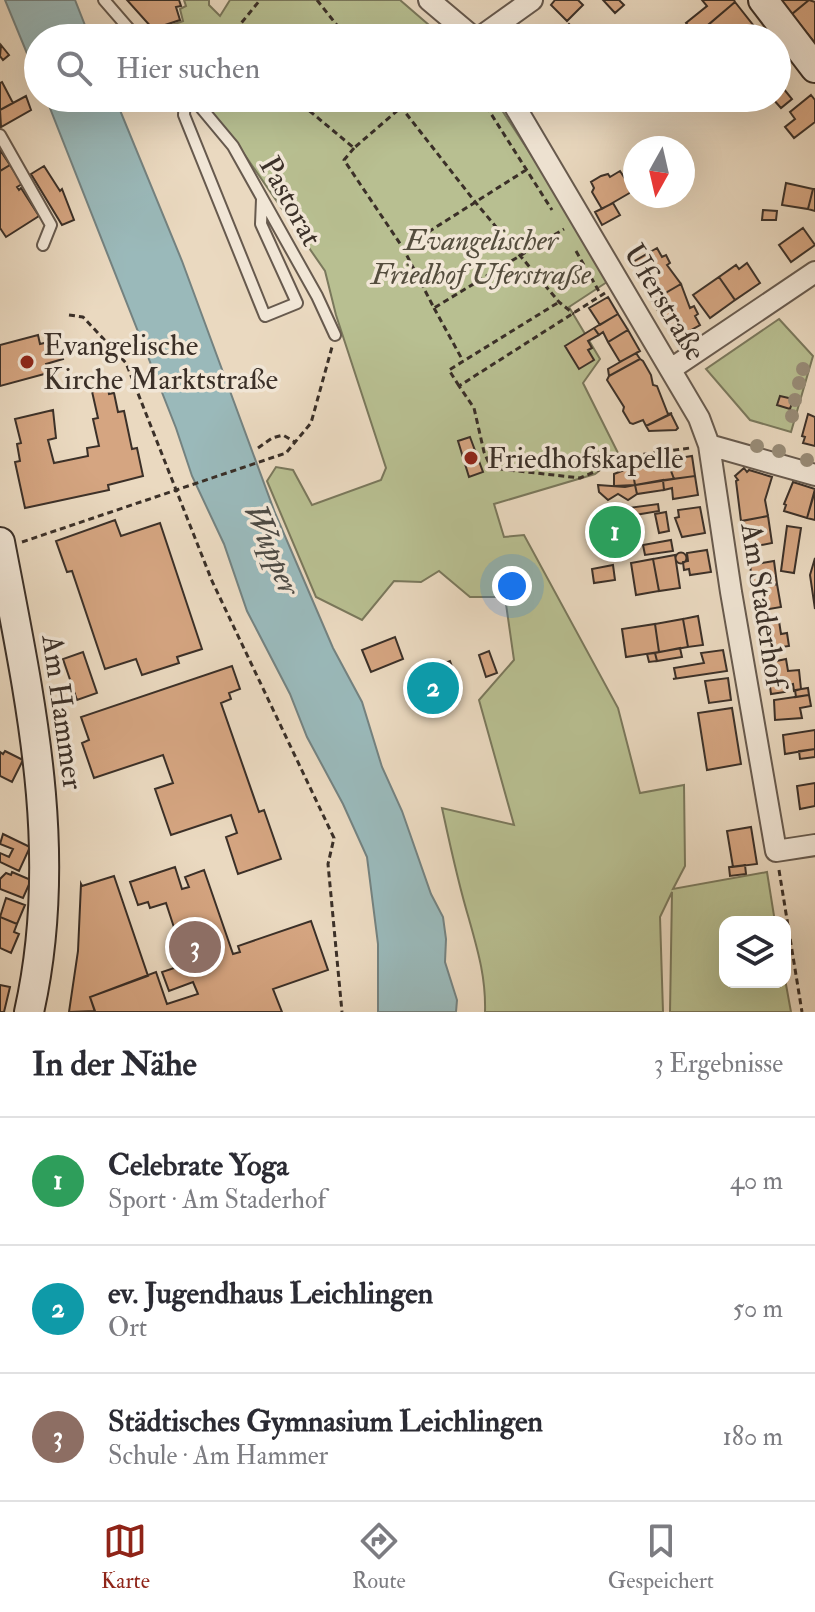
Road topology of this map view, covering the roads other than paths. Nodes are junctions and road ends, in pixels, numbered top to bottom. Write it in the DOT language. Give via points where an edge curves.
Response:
graph roads {
  1 [pos="104,0"];
  2 [pos="429,0"];
  3 [pos="532,0"];
  4 [pos="763,0"];
  5 [pos="125,24"];
  6 [pos="459,24"];
  7 [pos="497,24"];
  8 [pos="781,24"];
  9 [pos="791,37"];
  10 [pos="815,68"];
  11 [pos="184,112"];
  12 [pos="205,112"];
  13 [pos="517,112"];
  14 [pos="0,135"];
  15 [pos="262,199"];
  16 [pos="43,245"];
  17 [pos="815,272"];
  18 [pos="335,335"];
  19 [pos="671,369"];
  20 [pos="709,445"];
  21 [pos="815,475"];
  22 [pos="1,551"];
  23 [pos="815,845"];
  24 [pos="29,1012"];
  1 -- 5 [label="lane"];
  2 -- 6 [label="street"];
  3 -- 7 [label="street"];
  4 -- 8 [label="main road"];
  9 -- 10 [label="main road"];
  11 -- 15 [label="lane" via="265,316 297,303 261,224"];
  12 -- 15 [label="lane, Pastorat" via="233,146"];
  13 -- 19 [label="street, Uferstraße" via="610,290"];
  14 -- 16 [label="lane" via="51,225"];
  15 -- 18 [label="lane, Pastorat"];
  17 -- 19 [label="street"];
  19 -- 20 [label="street, Uferstraße"];
  20 -- 21 [label="street"];
  20 -- 23 [label="street, Am Staderhof" via="776,851"];
  22 -- 24 [label="main road, Am Hammer" via="29,684 44,827 43,921"];
}
